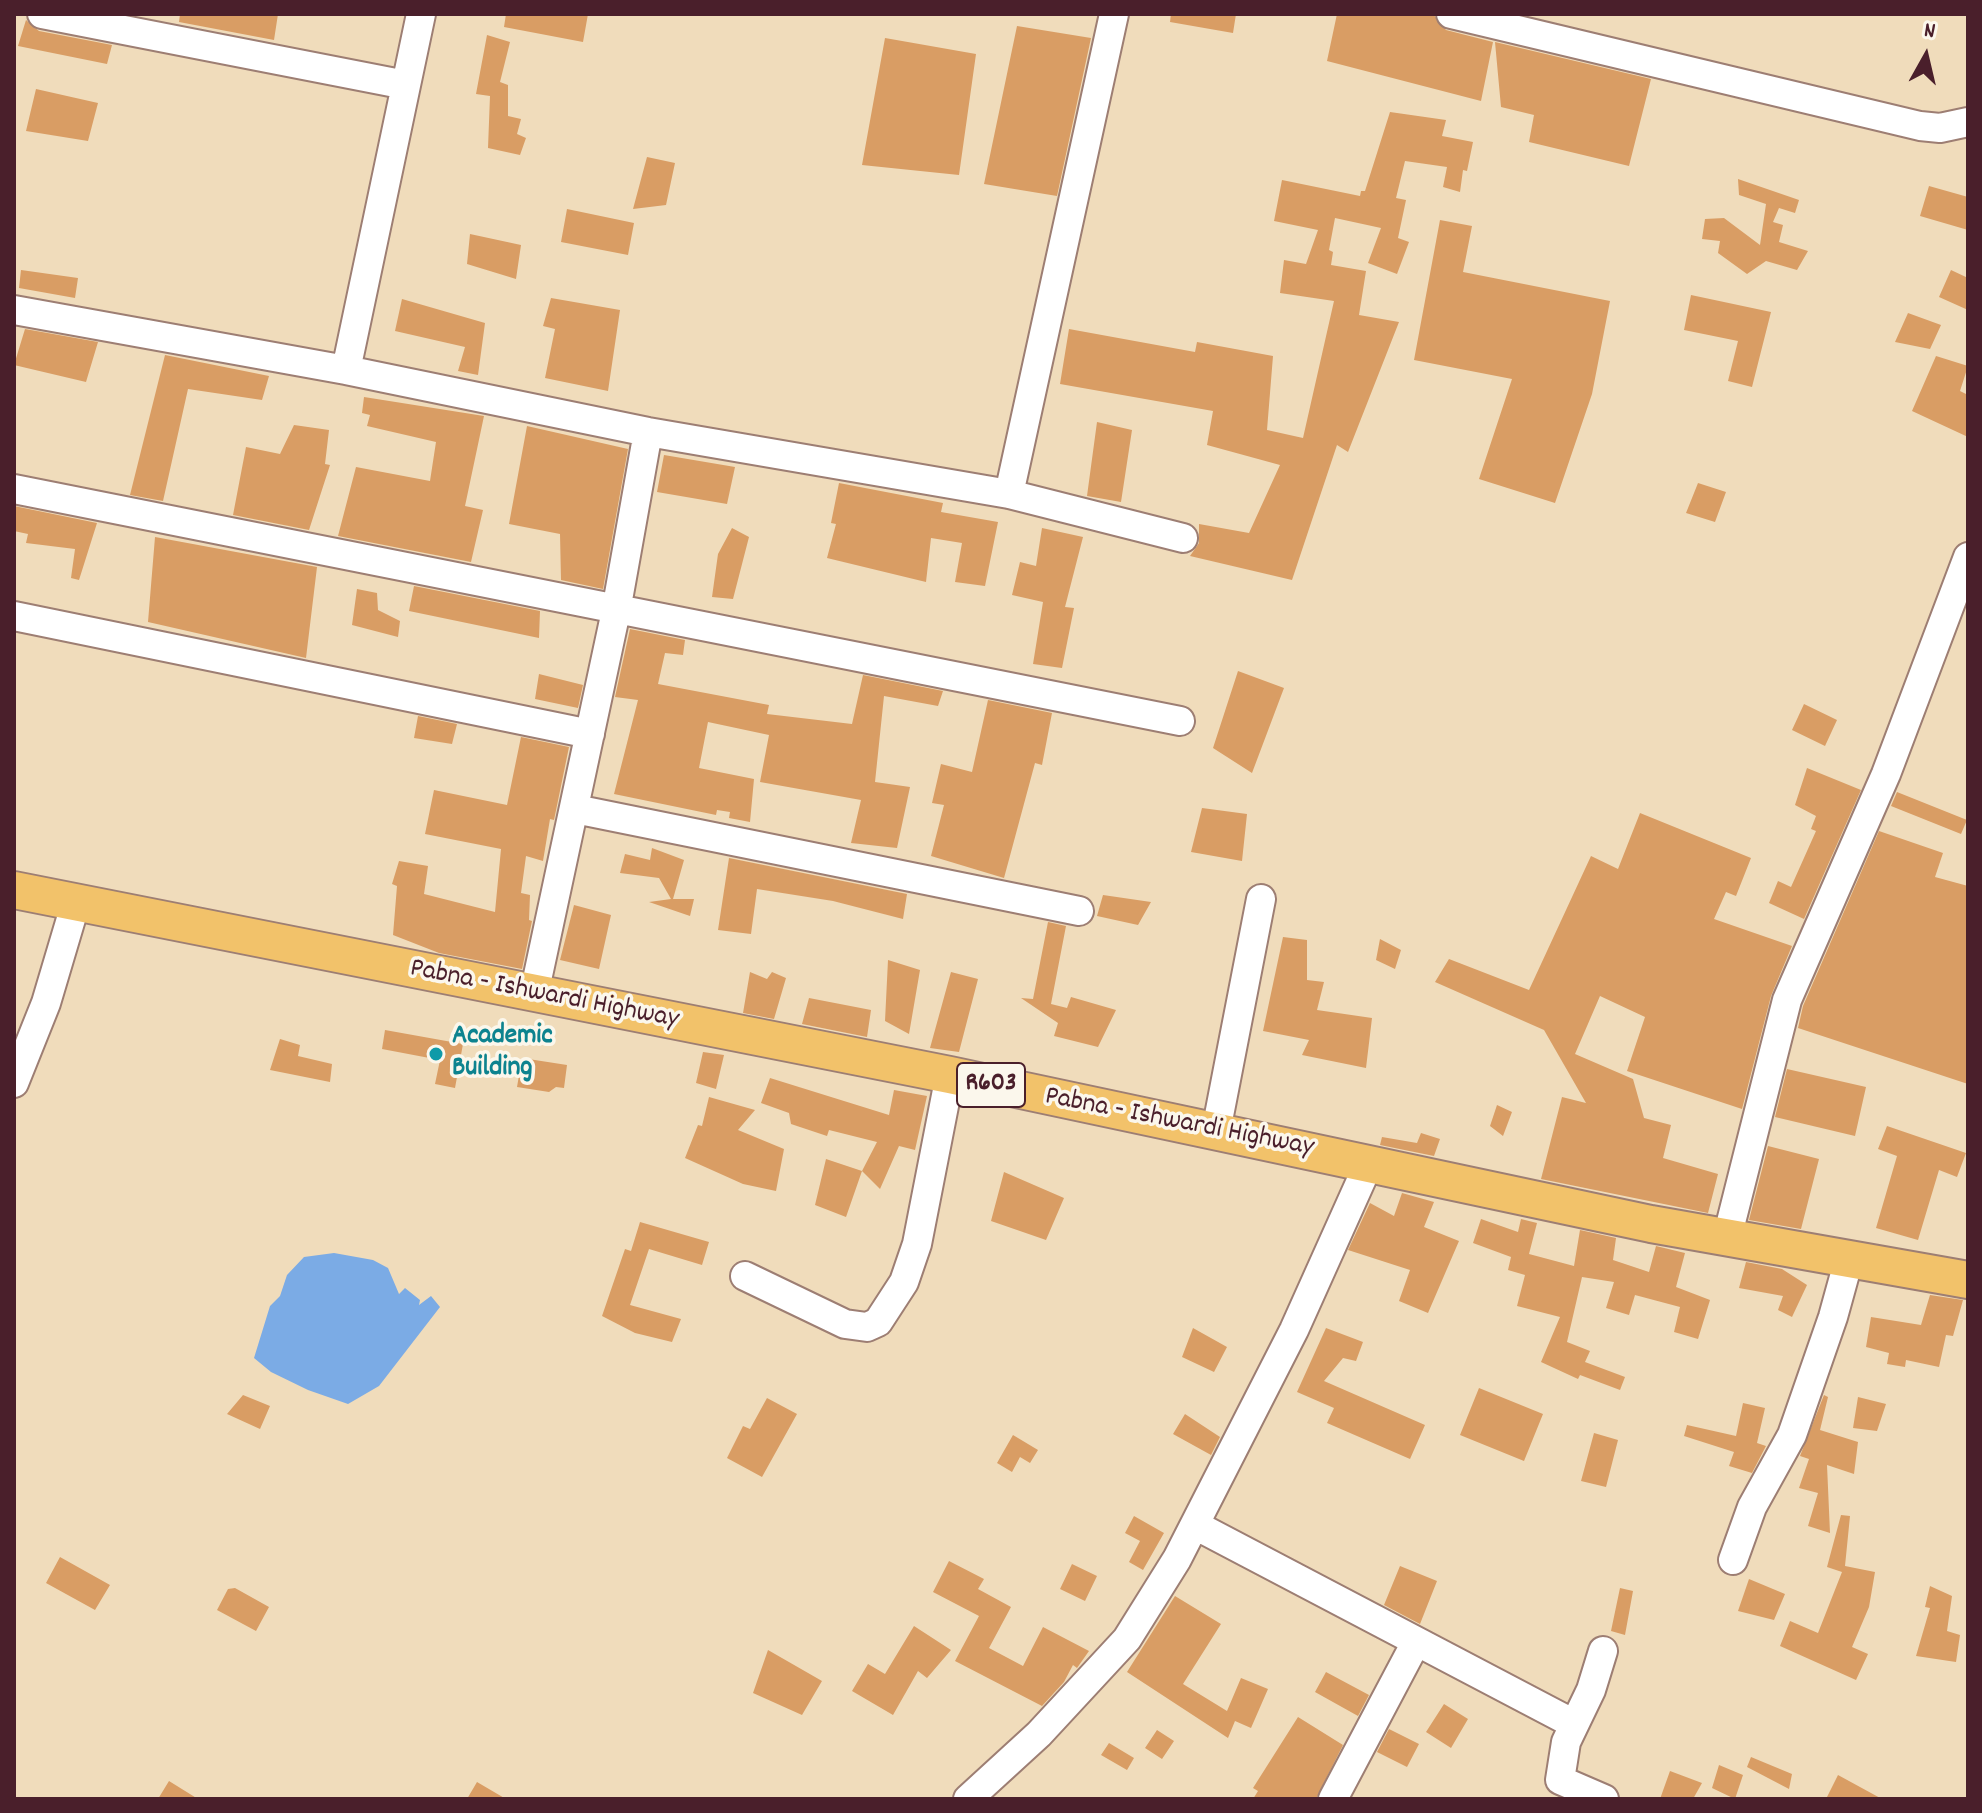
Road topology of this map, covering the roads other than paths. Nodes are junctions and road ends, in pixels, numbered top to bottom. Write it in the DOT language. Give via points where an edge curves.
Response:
graph roads {
  1 [pos="42,14"];
  2 [pos="421,14"];
  3 [pos="1114,14"];
  4 [pos="1451,14"];
  5 [pos="146,24"];
  6 [pos="406,85"];
  7 [pos="1968,122"];
  8 [pos="14,310"];
  9 [pos="346,370"];
  10 [pos="648,432"];
  11 [pos="14,489"];
  12 [pos="1009,494"];
  13 [pos="1183,538"];
  14 [pos="1968,557"];
  15 [pos="1962,591"];
  16 [pos="616,611"];
  17 [pos="14,616"];
  18 [pos="1180,721"];
  19 [pos="590,734"];
  20 [pos="575,809"];
  21 [pos="14,890"];
  22 [pos="1261,899"];
  23 [pos="76,902"];
  24 [pos="1079,911"];
  25 [pos="534,994"];
  26 [pos="950,1075"];
  27 [pos="14,1083"];
  28 [pos="1216,1131"];
  29 [pos="1369,1163"];
  30 [pos="1727,1238"];
  31 [pos="1849,1259"];
  32 [pos="745,1276"];
  33 [pos="1968,1280"];
  34 [pos="1195,1525"];
  35 [pos="1733,1560"];
  36 [pos="1415,1644"];
  37 [pos="1603,1651"];
  38 [pos="1574,1724"];
  39 [pos="1555,1789"];
  40 [pos="968,1799"];
  41 [pos="1333,1799"];
  42 [pos="1604,1799"];
  1 -- 5 [label="street"];
  2 -- 6 [label="street"];
  3 -- 12 [label="street"];
  4 -- 7 [label="street" via="1920,126"];
  5 -- 6 [label="street"];
  6 -- 9 [label="street"];
  8 -- 9 [label="street"];
  9 -- 10 [label="street"];
  10 -- 12 [label="street"];
  10 -- 16 [label="street"];
  11 -- 16 [label="street"];
  12 -- 13 [label="street"];
  14 -- 15 [label="street"];
  15 -- 30 [label="street" via="1787,1000"];
  16 -- 18 [label="street"];
  16 -- 19 [label="street"];
  17 -- 19 [label="street"];
  19 -- 20 [label="street"];
  20 -- 24 [label="street"];
  20 -- 25 [label="street"];
  21 -- 23 [label="main road, Pabna - Ishwardi Highway / R603"];
  22 -- 28 [label="street"];
  23 -- 25 [label="main road, Pabna - Ishwardi Highway / R603"];
  23 -- 27 [label="street" via="46,1003"];
  25 -- 26 [label="main road, Pabna - Ishwardi Highway / R603"];
  26 -- 28 [label="main road, Pabna - Ishwardi Highway / R603"];
  26 -- 32 [label="street" via="917,1244 904,1282 878,1322 867,1327 845,1324"];
  28 -- 29 [label="main road, Pabna - Ishwardi Highway / R603"];
  29 -- 30 [label="main road, Pabna - Ishwardi Highway / R603"];
  29 -- 34 [label="street" via="1294,1330"];
  30 -- 31 [label="main road, Pabna - Ishwardi Highway / R603"];
  31 -- 33 [label="main road, Pabna - Ishwardi Highway / R603"];
  31 -- 35 [label="street" via="1792,1435 1752,1507"];
  34 -- 36 [label="street"];
  34 -- 40 [label="street" via="1127,1639 1039,1734"];
  36 -- 38 [label="street"];
  36 -- 41 [label="street"];
  37 -- 38 [label="street"];
  38 -- 39 [label="street"];
  39 -- 42 [label="street"];
}
